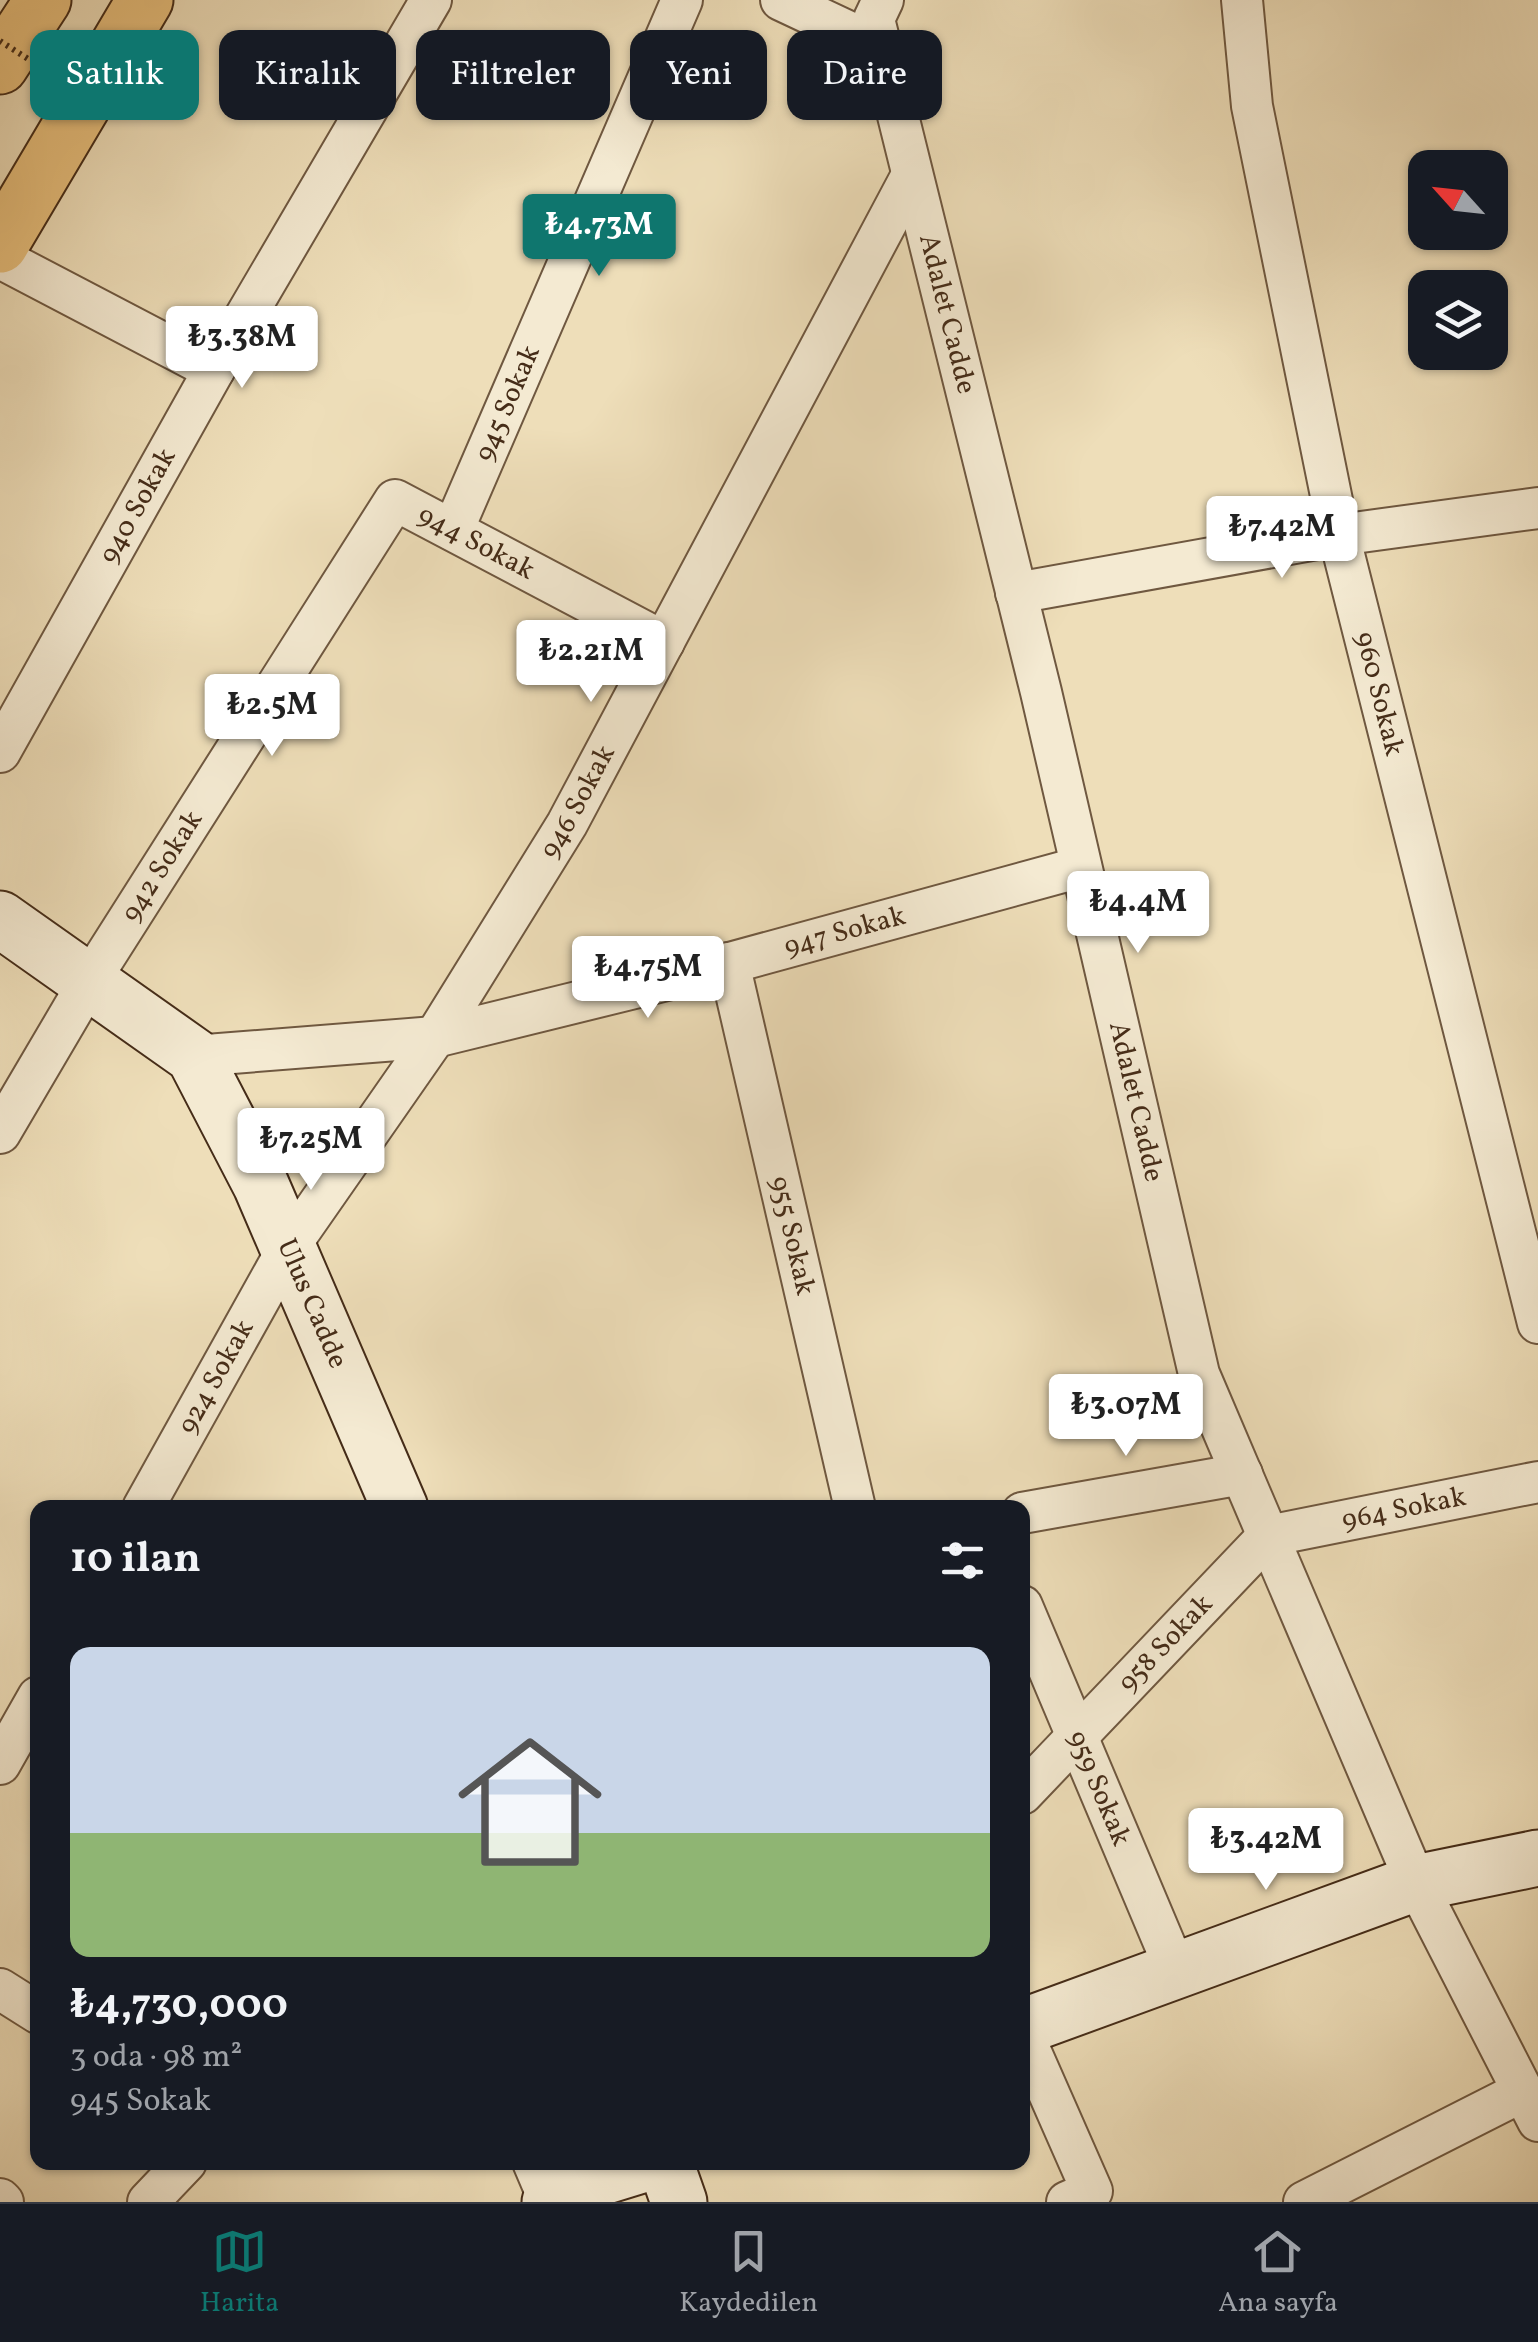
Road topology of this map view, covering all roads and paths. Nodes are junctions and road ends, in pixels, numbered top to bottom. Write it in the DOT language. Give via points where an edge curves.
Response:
graph roads {
  1 [pos="43,0"];
  2 [pos="145,0"];
  3 [pos="430,0"];
  4 [pos="682,0"];
  5 [pos="781,0"];
  6 [pos="883,0"];
  7 [pos="1242,0"];
  8 [pos="845,30"];
  9 [pos="877,30"];
  10 [pos="0,42"];
  11 [pos="30,61"];
  12 [pos="0,66"];
  13 [pos="899,120"];
  14 [pos="912,175"];
  15 [pos="0,245"];
  16 [pos="0,258"];
  17 [pos="214,370"];
  18 [pos="395,500"];
  19 [pos="1538,508"];
  20 [pos="452,530"];
  21 [pos="1340,535"];
  22 [pos="1016,593"];
  23 [pos="664,642"];
  24 [pos="0,752"];
  25 [pos="1081,867"];
  26 [pos="0,880"];
  27 [pos="0,918"];
  28 [pos="729,963"];
  29 [pos="90,980"];
  30 [pos="436,1037"];
  31 [pos="194,1056"];
  32 [pos="0,1133"];
  33 [pos="288,1248"];
  34 [pos="1538,1323"];
  35 [pos="1242,1474"];
  36 [pos="1538,1482"];
  37 [pos="147,1500"];
  38 [pos="390,1500"];
  39 [pos="853,1500"];
  40 [pos="1030,1511"];
  41 [pos="1268,1536"];
  42 [pos="1030,1624"];
  43 [pos="30,1711"];
  44 [pos="1079,1734"];
  45 [pos="0,1764"];
  46 [pos="1030,1786"];
  47 [pos="1538,1858"];
  48 [pos="1416,1883"];
  49 [pos="1176,1971"];
  50 [pos="0,1989"];
  51 [pos="30,2009"];
  52 [pos="1030,2027"];
  53 [pos="1030,2048"];
  54 [pos="1530,2106"];
  55 [pos="178,2170"];
  56 [pos="536,2170"];
  57 [pos="625,2170"];
  58 [pos="668,2170"];
  59 [pos="148,2202"];
  60 [pos="550,2202"];
  61 [pos="679,2202"];
  62 [pos="1067,2202"];
  63 [pos="1304,2202"];
  1 -- 12 [label="highway"];
  2 -- 15 [label="highway"];
  3 -- 17 [label="street, 940 Sokak"];
  4 -- 20 [label="street, 945 Sokak"];
  5 -- 8 [label="street"];
  6 -- 9 [label="street, Adalet Cadde"];
  7 -- 21 [label="street, 960 Sokak" via="1252,106"];
  10 -- 11 [label="path, bridge"];
  13 -- 14 [label="street, Adalet Cadde"];
  14 -- 22 [label="street, Adalet Cadde"];
  14 -- 23 [label="street, 946 Sokak"];
  16 -- 17 [label="street"];
  17 -- 24 [label="street, 940 Sokak"];
  18 -- 20 [label="street, 944 Sokak"];
  18 -- 29 [label="street, 942 Sokak"];
  19 -- 21 [label="street"];
  20 -- 23 [label="street, 944 Sokak"];
  21 -- 22 [label="street"];
  21 -- 34 [label="street, 960 Sokak"];
  22 -- 25 [label="street, Adalet Cadde"];
  23 -- 30 [label="street, 946 Sokak" via="567,824"];
  25 -- 28 [label="street, 947 Sokak"];
  25 -- 35 [label="street, Adalet Cadde" via="1200,1374"];
  26 -- 29 [label="street, Ulus Cadde"];
  27 -- 29 [label="street, Ulus Cadde"];
  28 -- 30 [label="street, 947 Sokak"];
  28 -- 39 [label="street, 955 Sokak"];
  29 -- 31 [label="street, Ulus Cadde"];
  29 -- 32 [label="street, 942 Sokak"];
  30 -- 31 [label="street, 947 Sokak"];
  30 -- 33 [label="street, 946 Sokak"];
  31 -- 33 [label="street, Ulus Cadde"];
  33 -- 37 [label="street, 924 Sokak"];
  33 -- 38 [label="street, Ulus Cadde"];
  35 -- 40 [label="street"];
  35 -- 41 [label="street, Adalet Cadde"];
  36 -- 41 [label="street, 964 Sokak"];
  41 -- 44 [label="street, 958 Sokak"];
  41 -- 48 [label="street, Adalet Cadde"];
  42 -- 44 [label="street, 959 Sokak"];
  43 -- 45 [label="street"];
  44 -- 46 [label="street, 958 Sokak"];
  44 -- 49 [label="street, 959 Sokak"];
  47 -- 48 [label="street"];
  48 -- 49 [label="street"];
  48 -- 54 [label="street, Adalet Cadde"];
  49 -- 52 [label="street"];
  50 -- 51 [label="street"];
  53 -- 62 [label="street" via="1092,2191"];
  54 -- 63 [label="street"];
  55 -- 59 [label="street"];
  56 -- 60 [label="street"];
  57 -- 60 [label="street" via="560,2190"];
  58 -- 61 [label="street"];
}
